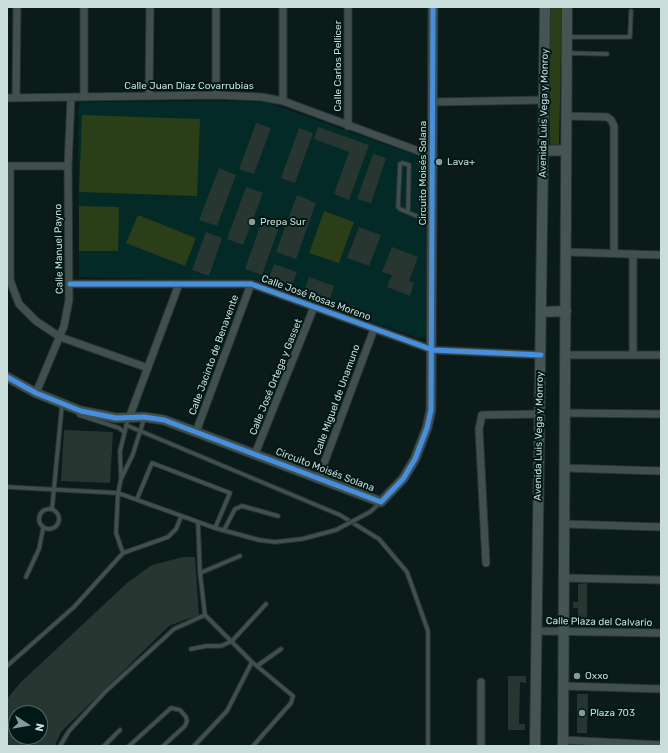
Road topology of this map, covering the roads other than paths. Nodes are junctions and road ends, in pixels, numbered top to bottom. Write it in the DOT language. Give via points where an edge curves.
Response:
graph roads {
  1 [pos="17,7"];
  2 [pos="84,7"];
  3 [pos="150,7"];
  4 [pos="216,7"];
  5 [pos="283,7"];
  6 [pos="348,7"];
  7 [pos="433,7"];
  8 [pos="545,7"];
  9 [pos="567,7"];
  10 [pos="631,11"];
  11 [pos="566,37"];
  12 [pos="566,53"];
  13 [pos="607,54"];
  14 [pos="149,95"];
  15 [pos="216,95"];
  16 [pos="84,97"];
  17 [pos="7,98"];
  18 [pos="16,98"];
  19 [pos="71,98"];
  20 [pos="544,100"];
  21 [pos="283,101"];
  22 [pos="432,102"];
  23 [pos="566,116"];
  24 [pos="348,126"];
  25 [pos="543,150"];
  26 [pos="566,150"];
  27 [pos="432,156"];
  28 [pos="8,166"];
  29 [pos="68,166"];
  30 [pos="408,212"];
  31 [pos="433,222"];
  32 [pos="566,252"];
  33 [pos="614,253"];
  34 [pos="633,254"];
  35 [pos="661,255"];
  36 [pos="70,284"];
  37 [pos="179,284"];
  38 [pos="251,284"];
  39 [pos="314,307"];
  40 [pos="566,311"];
  41 [pos="541,312"];
  42 [pos="374,329"];
  43 [pos="60,337"];
  44 [pos="433,350"];
  45 [pos="633,354"];
  46 [pos="541,355"];
  47 [pos="565,355"];
  48 [pos="661,355"];
  49 [pos="148,368"];
  50 [pos="7,378"];
  51 [pos="36,393"];
  52 [pos="66,406"];
  53 [pos="564,413"];
  54 [pos="540,414"];
  55 [pos="661,414"];
  56 [pos="144,417"];
  57 [pos="128,421"];
  58 [pos="140,430"];
  59 [pos="124,432"];
  60 [pos="196,432"];
  61 [pos="256,454"];
  62 [pos="564,468"];
  63 [pos="661,471"];
  64 [pos="319,477"];
  65 [pos="122,479"];
  66 [pos="7,487"];
  67 [pos="54,491"];
  68 [pos="118,493"];
  69 [pos="137,500"];
  70 [pos="381,502"];
  71 [pos="52,510"];
  72 [pos="278,516"];
  73 [pos="181,517"];
  74 [pos="198,522"];
  75 [pos="564,524"];
  76 [pos="661,527"];
  77 [pos="43,528"];
  78 [pos="215,528"];
  79 [pos="224,530"];
  80 [pos="123,554"];
  81 [pos="240,556"];
  82 [pos="486,563"];
  83 [pos="200,573"];
  84 [pos="26,577"];
  85 [pos="563,578"];
  86 [pos="661,580"];
  87 [pos="266,604"];
  88 [pos="205,615"];
  89 [pos="563,630"];
  90 [pos="537,631"];
  91 [pos="661,634"];
  92 [pos="232,641"];
  93 [pos="191,649"];
  94 [pos="281,649"];
  95 [pos="252,662"];
  96 [pos="7,666"];
  97 [pos="257,666"];
  98 [pos="481,682"];
  99 [pos="563,686"];
  100 [pos="661,689"];
  101 [pos="120,730"];
  102 [pos="563,743"];
  103 [pos="661,745"];
  104 [pos="60,746"];
  105 [pos="104,746"];
  106 [pos="129,746"];
  107 [pos="163,746"];
  108 [pos="194,746"];
  109 [pos="252,746"];
  110 [pos="428,746"];
  111 [pos="481,746"];
  112 [pos="535,746"];
  1 -- 18 [label="street"];
  2 -- 16 [label="street"];
  3 -- 14 [label="street"];
  4 -- 15 [label="street"];
  5 -- 21 [label="street"];
  6 -- 24 [label="street, Calle Carlos Pellicer"];
  7 -- 22 [label="street, Circuito Moisés Solana"];
  8 -- 20 [label="main road, Avenida Luis Vega y Monroy"];
  9 -- 11 [label="main road"];
  10 -- 11 [label="lane" via="630,37"];
  11 -- 12 [label="main road"];
  12 -- 13 [label="lane"];
  12 -- 23 [label="main road"];
  14 -- 15 [label="street, Calle Juan Díaz Covarrubias"];
  14 -- 16 [label="street, Calle Juan Díaz Covarrubias"];
  15 -- 21 [label="street, Calle Juan Díaz Covarrubias" via="262,97"];
  16 -- 19 [label="street, Calle Juan Díaz Covarrubias"];
  17 -- 18 [label="street, Calle Juan Díaz Covarrubias"];
  18 -- 19 [label="street, Calle Juan Díaz Covarrubias"];
  19 -- 29 [label="street, Calle Manuel Payno"];
  20 -- 22 [label="street"];
  20 -- 25 [label="main road, Avenida Luis Vega y Monroy"];
  21 -- 24 [label="street, Calle Juan Díaz Covarrubias"];
  22 -- 27 [label="street, Circuito Moisés Solana"];
  23 -- 26 [label="main road"];
  23 -- 33 [label="street" via="607,117 614,126"];
  24 -- 27 [label="street, Calle Juan Díaz Covarrubias"];
  25 -- 26 [label="main road"];
  25 -- 41 [label="main road, Avenida Luis Vega y Monroy"];
  26 -- 32 [label="main road"];
  27 -- 31 [label="street, Circuito Moisés Solana"];
  28 -- 29 [label="street"];
  28 -- 43 [label="street" via="8,248 13,291 26,312"];
  29 -- 36 [label="street, Calle Manuel Payno"];
  30 -- 30 [label="lane" via="409,165 402,163 398,204 400,209"];
  30 -- 31 [label="lane"];
  31 -- 44 [label="street, Circuito Moisés Solana"];
  32 -- 33 [label="street"];
  32 -- 40 [label="main road"];
  33 -- 34 [label="street"];
  34 -- 35 [label="street"];
  34 -- 45 [label="street"];
  36 -- 37 [label="street, Calle José Rosas Moreno"];
  36 -- 43 [label="street, Calle Manuel Payno" via="67,315"];
  37 -- 38 [label="street, Calle José Rosas Moreno"];
  37 -- 49 [label="street"];
  38 -- 39 [label="street, Calle José Rosas Moreno"];
  38 -- 60 [label="street, Calle Jacinto de Benavente"];
  39 -- 42 [label="street, Calle José Rosas Moreno"];
  39 -- 61 [label="street, Calle José Ortega y Gasset"];
  40 -- 41 [label="main road"];
  40 -- 47 [label="main road"];
  41 -- 46 [label="main road, Avenida Luis Vega y Monroy"];
  42 -- 44 [label="street, Calle José Rosas Moreno"];
  42 -- 64 [label="street, Calle Miguel de Unamuno"];
  43 -- 49 [label="street"];
  43 -- 51 [label="street, Calle Manuel Payno"];
  44 -- 46 [label="street, Calle José Rosas Moreno"];
  44 -- 70 [label="street, Circuito Moisés Solana" via="431,410 422,444 403,479"];
  45 -- 47 [label="street"];
  45 -- 48 [label="street"];
  46 -- 54 [label="main road, Avenida Luis Vega y Monroy"];
  47 -- 53 [label="main road"];
  49 -- 57 [label="street"];
  50 -- 51 [label="street, Circuito Moisés Solana"];
  51 -- 52 [label="street, Circuito Moisés Solana"];
  52 -- 57 [label="street, Circuito Moisés Solana"];
  52 -- 59 [label="lane"];
  52 -- 67 [label="lane"];
  53 -- 55 [label="street"];
  53 -- 62 [label="main road"];
  54 -- 82 [label="street" via="482,416 479,429"];
  54 -- 90 [label="main road, Avenida Luis Vega y Monroy"];
  56 -- 57 [label="street, Circuito Moisés Solana"];
  56 -- 58 [label="lane"];
  56 -- 60 [label="street, Circuito Moisés Solana" via="164,420"];
  57 -- 58 [label="lane"];
  57 -- 59 [label="lane"];
  58 -- 65 [label="lane"];
  58 -- 110 [label="lane" via="340,515 379,539 407,572 428,631"];
  59 -- 65 [label="lane" via="120,451"];
  60 -- 61 [label="street, Circuito Moisés Solana"];
  61 -- 64 [label="street, Circuito Moisés Solana"];
  62 -- 63 [label="street"];
  62 -- 75 [label="main road"];
  64 -- 70 [label="street, Circuito Moisés Solana"];
  65 -- 68 [label="lane"];
  66 -- 67 [label="lane"];
  67 -- 68 [label="lane"];
  67 -- 71 [label="lane"];
  68 -- 69 [label="lane"];
  68 -- 80 [label="lane" via="116,533"];
  69 -- 73 [label="lane"];
  69 -- 78 [label="lane" via="152,463 230,493"];
  70 -- 79 [label="lane, bridge" via="370,512 336,530 302,540 259,540"];
  71 -- 77 [label="lane" via="45,510 38,517"];
  71 -- 77 [label="lane" via="58,514 59,522 51,530"];
  72 -- 79 [label="lane" via="242,506 235,509"];
  73 -- 74 [label="lane"];
  73 -- 80 [label="lane" via="176,529 168,537"];
  74 -- 78 [label="lane"];
  74 -- 83 [label="lane"];
  75 -- 76 [label="street"];
  75 -- 85 [label="main road"];
  77 -- 84 [label="lane" via="39,549"];
  78 -- 79 [label="lane"];
  80 -- 96 [label="lane" via="74,607"];
  81 -- 83 [label="lane"];
  83 -- 88 [label="lane"];
  85 -- 86 [label="street"];
  85 -- 89 [label="main road"];
  87 -- 92 [label="lane"];
  88 -- 92 [label="lane"];
  88 -- 104 [label="lane" via="174,629 100,698 68,731"];
  89 -- 90 [label="street, Calle Plaza del Calvario"];
  89 -- 91 [label="street, Calle Plaza del Calvario"];
  89 -- 99 [label="main road"];
  90 -- 112 [label="main road, Avenida Luis Vega y Monroy"];
  92 -- 93 [label="lane" via="221,646"];
  92 -- 95 [label="lane"];
  94 -- 97 [label="lane"];
  95 -- 97 [label="lane"];
  95 -- 108 [label="lane" via="227,711"];
  97 -- 109 [label="lane" via="293,696 291,704"];
  98 -- 111 [label="street"];
  99 -- 100 [label="street"];
  99 -- 102 [label="main road"];
  101 -- 105 [label="lane"];
  102 -- 103 [label="street"];
  106 -- 107 [label="lane" via="171,708 180,710 186,717 185,726"];
}
